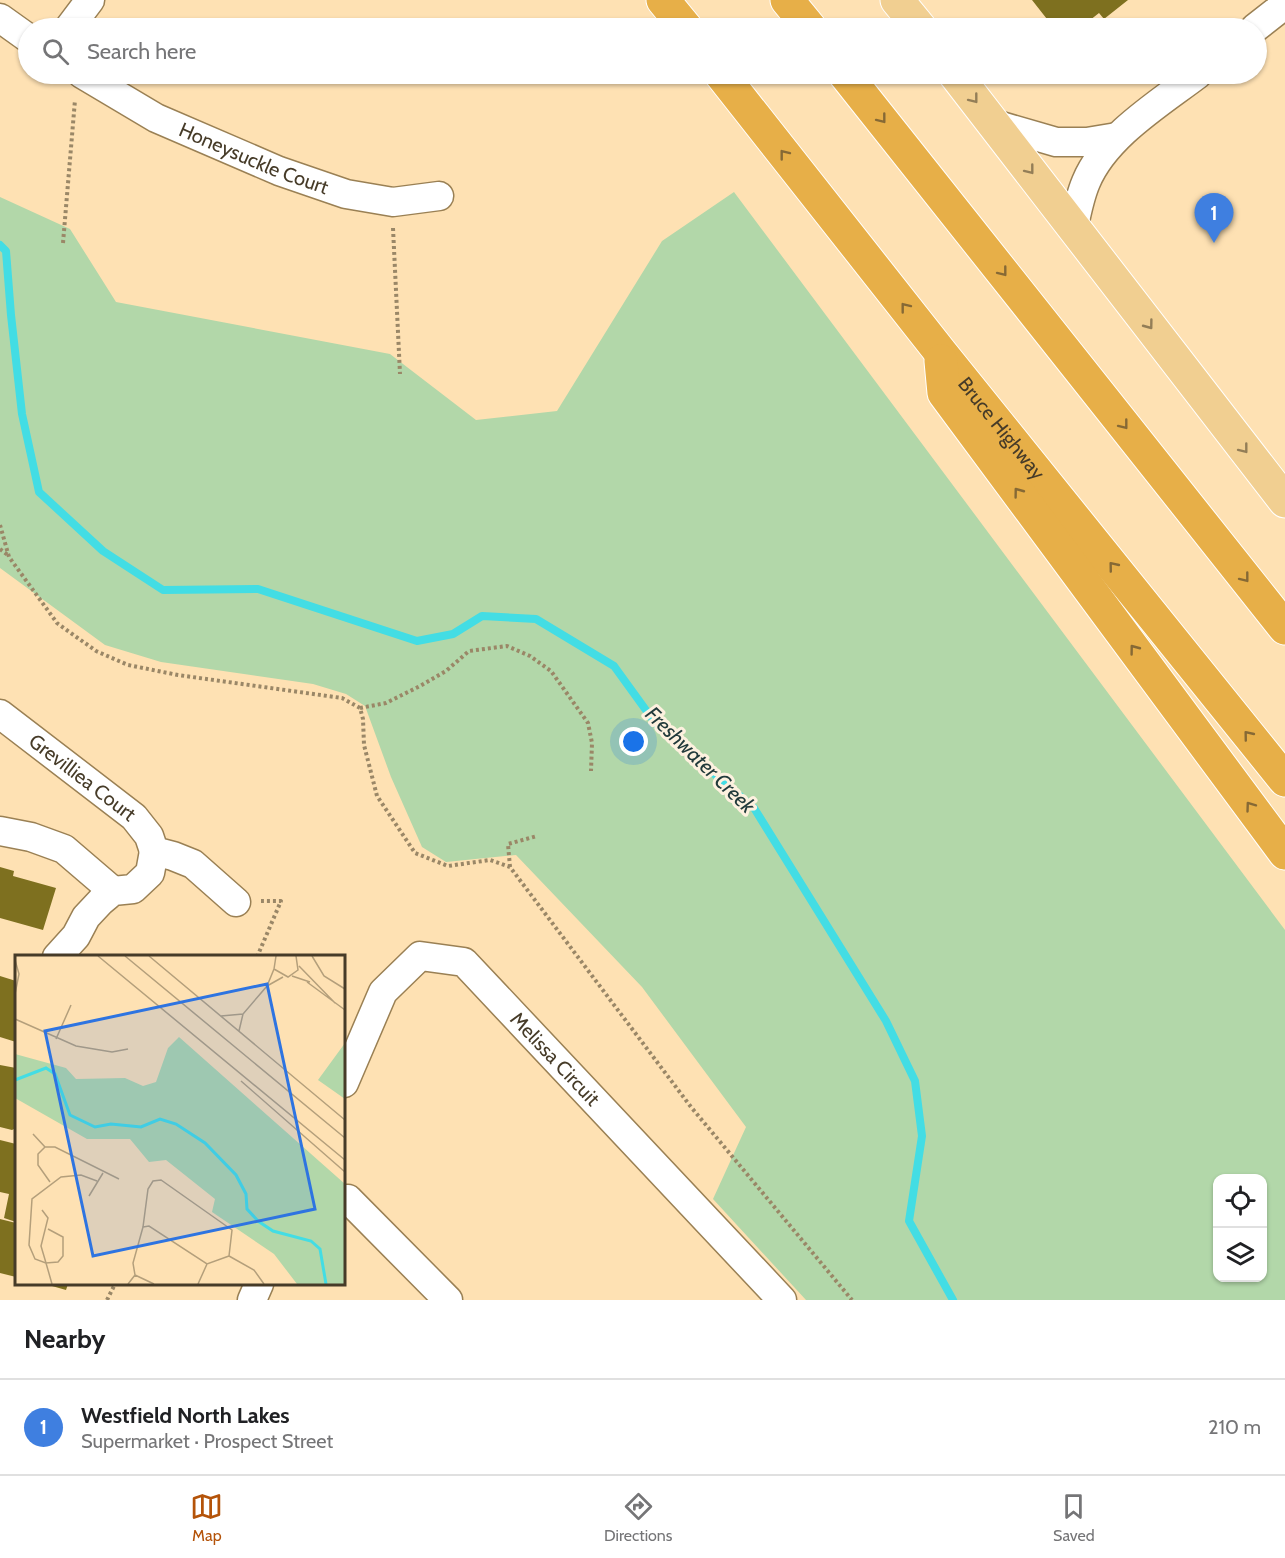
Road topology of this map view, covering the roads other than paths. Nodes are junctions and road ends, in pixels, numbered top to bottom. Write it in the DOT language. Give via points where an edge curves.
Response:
graph roads {
  1 [pos="90,0"];
  2 [pos="663,0"];
  3 [pos="787,0"];
  4 [pos="897,0"];
  5 [pos="1283,6"];
  6 [pos="0,18"];
  7 [pos="76,18"];
  8 [pos="678,18"];
  9 [pos="802,18"];
  10 [pos="912,18"];
  11 [pos="1267,19"];
  12 [pos="18,31"];
  13 [pos="83,84"];
  14 [pos="729,84"];
  15 [pos="853,84"];
  16 [pos="963,84"];
  17 [pos="1185,84"];
  18 [pos="994,124"];
  19 [pos="1117,137"];
  20 [pos="439,196"];
  21 [pos="1074,226"];
  22 [pos="941,353"];
  23 [pos="1285,501"];
  24 [pos="1285,628"];
  25 [pos="0,714"];
  26 [pos="1285,780"];
  27 [pos="0,831"];
  28 [pos="154,851"];
  29 [pos="1285,853"];
  30 [pos="113,891"];
  31 [pos="236,902"];
  32 [pos="59,955"];
  33 [pos="345,1081"];
  34 [pos="345,1199"];
  35 [pos="259,1285"];
  36 [pos="252,1300"];
  37 [pos="448,1300"];
  38 [pos="782,1300"];
  1 -- 7 [label="street"];
  2 -- 8 [label="highway"];
  3 -- 9 [label="highway"];
  4 -- 10 [label="main road"];
  5 -- 11 [label="street"];
  6 -- 12 [label="street"];
  13 -- 20 [label="street, Honeysuckle Court" via="279,171 346,194 393,202"];
  22 -- 14 [label="highway, Bruce Highway, one-way"];
  15 -- 24 [label="highway, one-way"];
  16 -- 18 [label="main road, one-way"];
  17 -- 19 [label="street"];
  18 -- 19 [label="street" via="1056,142"];
  18 -- 21 [label="main road, one-way"];
  19 -- 21 [label="street" via="1090,172"];
  21 -- 23 [label="main road, one-way"];
  26 -- 22 [label="highway, Bruce Highway, one-way"];
  29 -- 22 [label="highway, one-way" via="944,393"];
  25 -- 28 [label="street, Grevilliea Court" via="134,817 149,836"];
  27 -- 30 [label="street" via="64,849"];
  28 -- 30 [label="street" via="150,873 133,888"];
  28 -- 31 [label="street" via="193,864"];
  30 -- 32 [label="street" via="86,917"];
  33 -- 38 [label="street, Melissa Circuit" via="383,992 420,956 464,962"];
  34 -- 37 [label="street"];
  35 -- 36 [label="street"];
}
